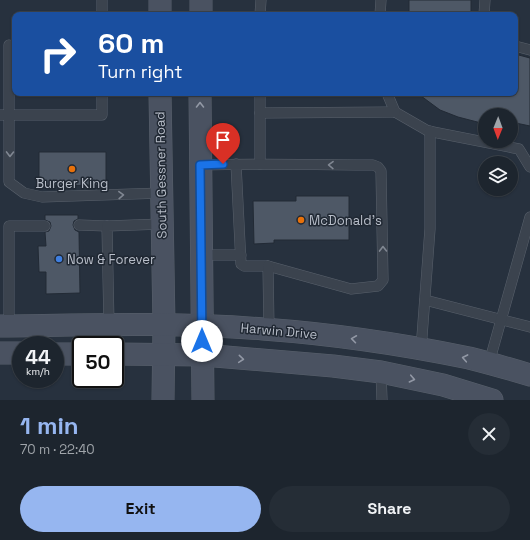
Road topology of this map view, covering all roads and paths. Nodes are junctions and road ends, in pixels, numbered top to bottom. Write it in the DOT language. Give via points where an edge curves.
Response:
graph roads {
  1 [pos="102,0"];
  2 [pos="160,0"];
  3 [pos="201,0"];
  4 [pos="261,0"];
  5 [pos="380,0"];
  6 [pos="485,0"];
  7 [pos="102,12"];
  8 [pos="160,12"];
  9 [pos="201,12"];
  10 [pos="260,12"];
  11 [pos="380,12"];
  12 [pos="484,12"];
  13 [pos="8,46"];
  14 [pos="518,47"];
  15 [pos="530,50"];
  16 [pos="102,96"];
  17 [pos="160,96"];
  18 [pos="200,96"];
  19 [pos="260,96"];
  20 [pos="388,96"];
  21 [pos="395,112"];
  22 [pos="260,113"];
  23 [pos="5,115"];
  24 [pos="430,131"];
  25 [pos="236,164"];
  26 [pos="260,164"];
  27 [pos="200,165"];
  28 [pos="530,167"];
  29 [pos="162,193"];
  30 [pos="530,217"];
  31 [pos="162,224"];
  32 [pos="45,226"];
  33 [pos="79,226"];
  34 [pos="107,226"];
  35 [pos="202,255"];
  36 [pos="241,255"];
  37 [pos="268,266"];
  38 [pos="426,300"];
  39 [pos="501,320"];
  40 [pos="109,325"];
  41 [pos="164,325"];
  42 [pos="4,326"];
  43 [pos="202,326"];
  44 [pos="530,327"];
  45 [pos="269,329"];
  46 [pos="421,350"];
  47 [pos="0,353"];
  48 [pos="12,354"];
  49 [pos="124,354"];
  50 [pos="163,354"];
  51 [pos="203,355"];
  52 [pos="489,364"];
  53 [pos="381,372"];
  54 [pos="530,375"];
  55 [pos="163,400"];
  56 [pos="203,400"];
  57 [pos="382,400"];
  58 [pos="492,400"];
  1 -- 7 [label="lane"];
  2 -- 8 [label="main road"];
  3 -- 9 [label="main road"];
  4 -- 10 [label="lane"];
  5 -- 11 [label="lane"];
  6 -- 12 [label="lane"];
  13 -- 23 [label="lane"];
  14 -- 15 [label="lane"];
  16 -- 23 [label="lane" via="102,115"];
  17 -- 29 [label="main road, South Gessner Road"];
  27 -- 18 [label="main road, one-way"];
  19 -- 22 [label="lane"];
  20 -- 21 [label="lane"];
  21 -- 22 [label="lane"];
  21 -- 24 [label="lane"];
  22 -- 26 [label="lane"];
  23 -- 29 [label="lane, one-way" via="10,182 24,193 42,197"];
  24 -- 28 [label="lane" via="518,149"];
  24 -- 38 [label="lane" via="430,229"];
  25 -- 26 [label="lane"];
  25 -- 27 [label="lane"];
  25 -- 36 [label="lane"];
  37 -- 26 [label="lane, one-way" via="351,289 378,286 383,280 381,171 373,165"];
  27 -- 35 [label="main road"];
  29 -- 31 [label="main road, South Gessner Road"];
  30 -- 39 [label="lane"];
  31 -- 34 [label="lane"];
  31 -- 41 [label="main road, South Gessner Road"];
  32 -- 42 [label="lane" via="9,226"];
  33 -- 34 [label="lane"];
  34 -- 40 [label="lane"];
  35 -- 36 [label="lane"];
  35 -- 43 [label="main road"];
  36 -- 37 [label="lane" via="241,264 244,266"];
  37 -- 45 [label="lane"];
  38 -- 39 [label="lane"];
  38 -- 46 [label="lane"];
  39 -- 44 [label="lane"];
  39 -- 52 [label="lane"];
  40 -- 41 [label="main road, Harwin Drive"];
  40 -- 42 [label="main road, Harwin Drive"];
  41 -- 43 [label="main road, Harwin Drive"];
  41 -- 50 [label="main road, South Gessner Road"];
  43 -- 45 [label="main road, Harwin Drive"];
  43 -- 51 [label="main road"];
  46 -- 45 [label="main road, Harwin Drive, one-way" via="393,344"];
  52 -- 46 [label="main road, Harwin Drive, one-way" via="470,358"];
  47 -- 48 [label="main road"];
  49 -- 50 [label="main road"];
  50 -- 51 [label="main road"];
  50 -- 55 [label="main road, South Gessner Road"];
  51 -- 53 [label="main road, one-way"];
  51 -- 56 [label="main road"];
  52 -- 54 [label="main road, Harwin Drive"];
  53 -- 57 [label="lane"];
  53 -- 58 [label="main road, one-way" via="443,385"];
}
